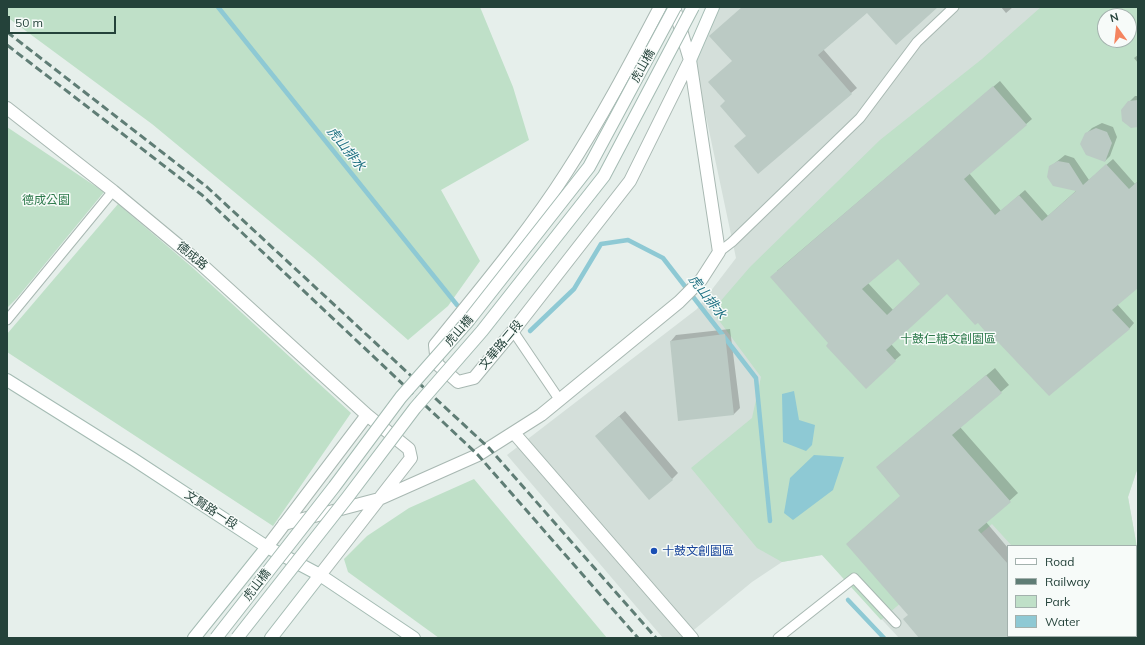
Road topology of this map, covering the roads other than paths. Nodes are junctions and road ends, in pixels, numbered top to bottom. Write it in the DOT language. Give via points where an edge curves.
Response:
graph roads {
  1 [pos="660,7"];
  2 [pos="675,7"];
  3 [pos="694,7"];
  4 [pos="713,7"];
  5 [pos="954,7"];
  6 [pos="690,60"];
  7 [pos="7,108"];
  8 [pos="113,191"];
  9 [pos="719,252"];
  10 [pos="7,320"];
  11 [pos="513,331"];
  12 [pos="7,380"];
  13 [pos="559,400"];
  14 [pos="367,415"];
  15 [pos="514,433"];
  16 [pos="379,498"];
  17 [pos="284,524"];
  18 [pos="267,547"];
  19 [pos="320,575"];
  20 [pos="896,623"];
  21 [pos="194,638"];
  22 [pos="216,638"];
  23 [pos="237,638"];
  24 [pos="271,638"];
  25 [pos="414,638"];
  26 [pos="692,638"];
  27 [pos="778,638"];
  1 -- 11 [label="street, 文華路二段" via="610,102 565,174 515,246 435,345 437,364 458,382 474,378"];
  2 -- 6 [label="street"];
  2 -- 22 [label="street, 虎山橋, bridge" via="589,167 469,320 401,397"];
  3 -- 23 [label="street, 虎山橋, bridge" via="604,176 482,331 415,408"];
  4 -- 6 [label="street, 文華路二段"];
  5 -- 9 [label="lane" via="917,42 860,118"];
  6 -- 9 [label="street"];
  6 -- 11 [label="street, 文華路二段" via="630,182"];
  7 -- 8 [label="street, 德成路"];
  8 -- 10 [label="lane"];
  8 -- 14 [label="street, 德成路" via="202,264"];
  9 -- 13 [label="street" via="701,280 679,302"];
  11 -- 13 [label="lane"];
  12 -- 18 [label="street, 文賢路一段" via="134,459"];
  13 -- 15 [label="street"];
  14 -- 16 [label="street" via="409,449 411,458"];
  14 -- 17 [label="street"];
  15 -- 16 [label="street" via="478,455"];
  15 -- 26 [label="street"];
  16 -- 17 [label="street"];
  16 -- 19 [label="street"];
  17 -- 18 [label="street"];
  18 -- 19 [label="street, 文賢路一段"];
  18 -- 21 [label="street"];
  19 -- 24 [label="street"];
  19 -- 25 [label="street, 文賢路一段"];
  20 -- 27 [label="lane" via="854,578"];
}
